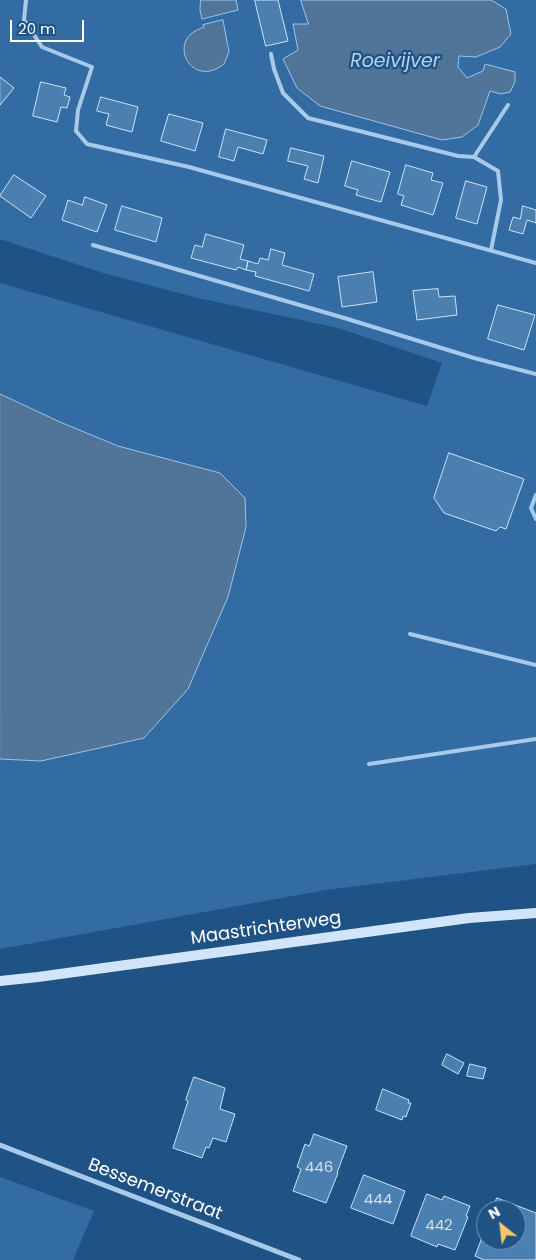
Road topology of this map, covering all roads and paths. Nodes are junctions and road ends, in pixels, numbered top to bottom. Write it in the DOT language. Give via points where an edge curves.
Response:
graph roads {
  1 [pos="26,0"];
  2 [pos="271,54"];
  3 [pos="508,105"];
  4 [pos="474,157"];
  5 [pos="93,244"];
  6 [pos="492,250"];
  7 [pos="536,263"];
  8 [pos="536,374"];
  9 [pos="536,495"];
  10 [pos="536,519"];
  11 [pos="410,634"];
  12 [pos="536,665"];
  13 [pos="536,739"];
  14 [pos="369,764"];
  15 [pos="536,913"];
  16 [pos="0,981"];
  17 [pos="0,1145"];
  18 [pos="299,1260"];
  1 -- 6 [label="lane" via="24,20 42,47 92,67 78,110 76,131 87,144 189,166"];
  2 -- 4 [label="lane" via="283,93 308,118 458,156"];
  3 -- 4 [label="lane"];
  4 -- 6 [label="lane" via="498,171 501,200"];
  5 -- 8 [label="lane"];
  6 -- 7 [label="lane"];
  9 -- 10 [label="lane" via="532,508"];
  11 -- 12 [label="lane"];
  13 -- 14 [label="lane"];
  15 -- 16 [label="main road, Maastrichterweg" via="469,918"];
  17 -- 18 [label="street, Bessemerstraat"];
}
